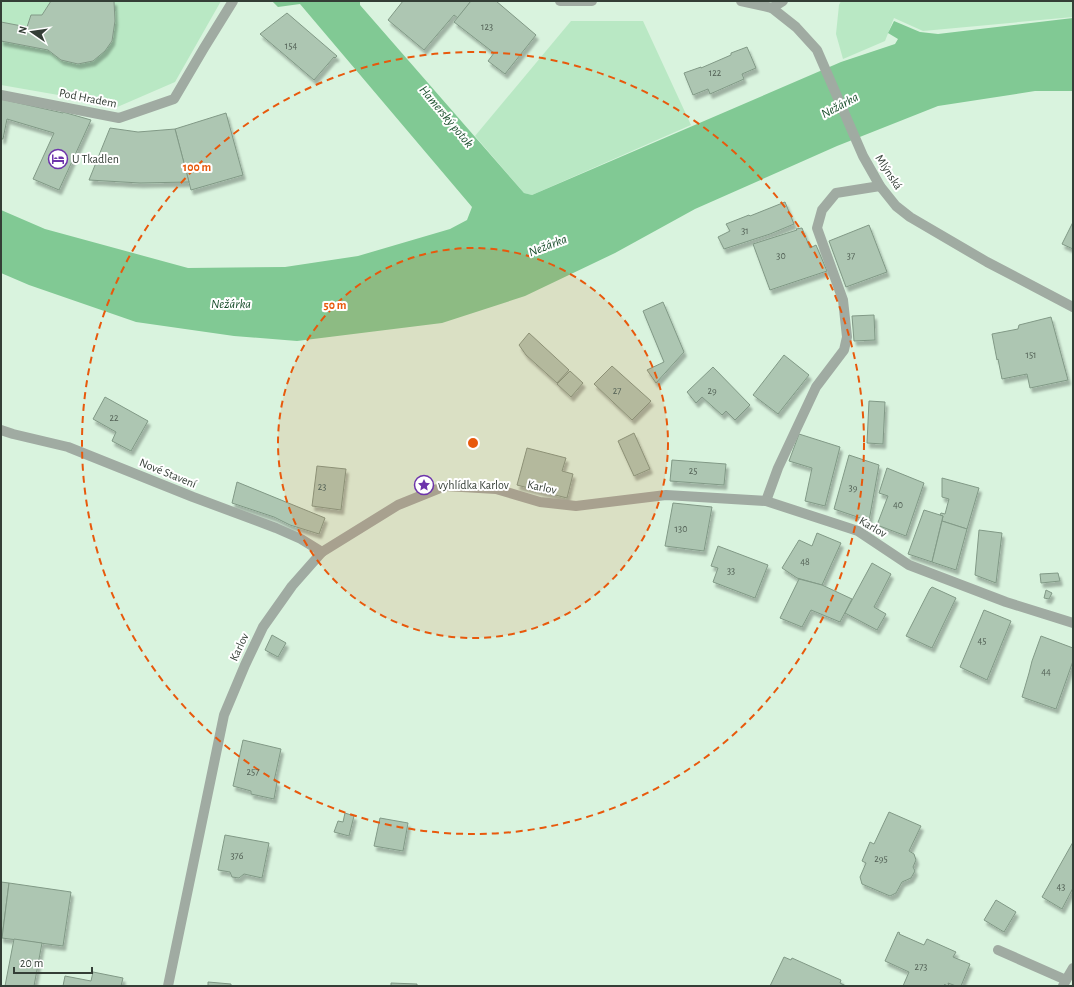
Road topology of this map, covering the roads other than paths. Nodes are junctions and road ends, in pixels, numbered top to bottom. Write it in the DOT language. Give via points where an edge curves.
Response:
graph roads {
  1 [pos="233,1"];
  2 [pos="560,1"];
  3 [pos="592,1"];
  4 [pos="741,1"];
  5 [pos="783,1"];
  6 [pos="772,8"];
  7 [pos="1,95"];
  8 [pos="880,186"];
  9 [pos="1073,307"];
  10 [pos="1,430"];
  11 [pos="766,502"];
  12 [pos="322,552"];
  13 [pos="1073,623"];
  14 [pos="998,950"];
  15 [pos="1073,968"];
  16 [pos="1064,983"];
  17 [pos="168,986"];
  1 -- 7 [label="street, Pod Hradem" via="174,99 119,118"];
  2 -- 3 [label="street"];
  4 -- 6 [label="street, Mlýnská"];
  5 -- 6 [label="street"];
  6 -- 8 [label="street, Mlýnská" via="796,27 817,50 863,156"];
  8 -- 9 [label="street, Mlýnská" via="896,206 910,217 987,262"];
  8 -- 11 [label="street" via="836,193 822,210 817,228 843,300 847,337 844,350 816,388 778,468"];
  10 -- 12 [label="street, Nové Stavení" via="68,447 276,528"];
  11 -- 12 [label="street, Karlov" via="666,495 576,506 540,502 496,489 445,486 398,505"];
  11 -- 13 [label="street, Karlov" via="858,531 909,565 1006,602"];
  12 -- 17 [label="street, Karlov" via="292,586 263,626 224,716"];
  14 -- 16 [label="street"];
  15 -- 16 [label="street"];
}
